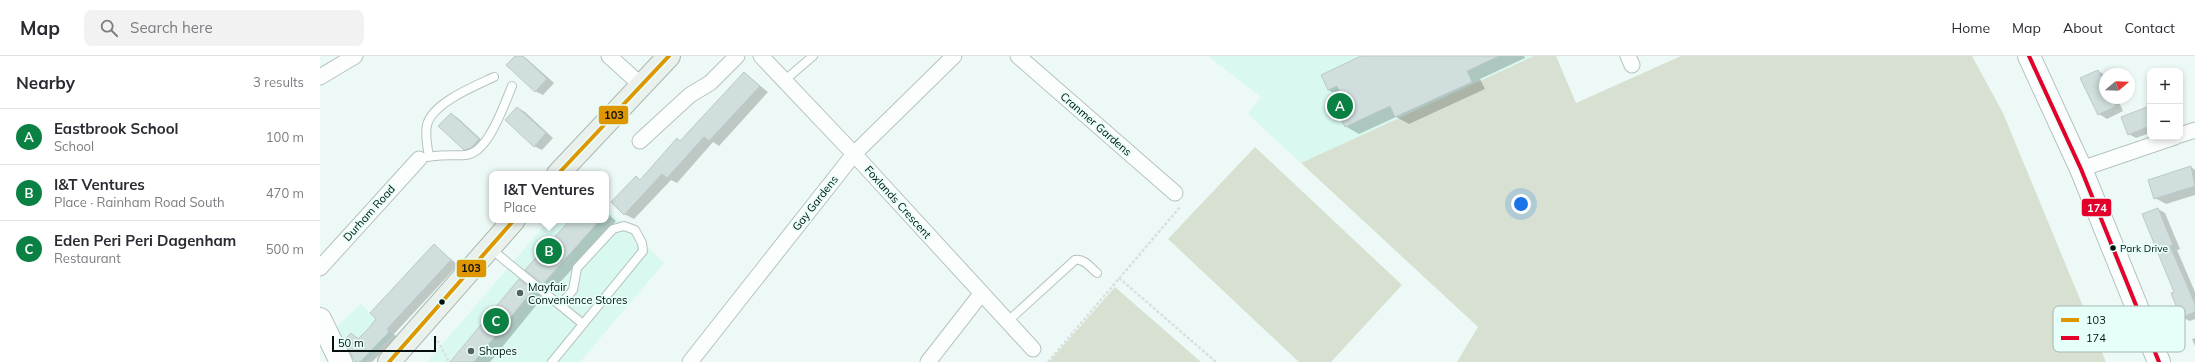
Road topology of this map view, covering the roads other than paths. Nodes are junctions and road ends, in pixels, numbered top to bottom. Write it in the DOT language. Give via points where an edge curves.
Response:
graph roads {
  1 [pos="354,56"];
  2 [pos="609,56"];
  3 [pos="669,56"];
  4 [pos="737,56"];
  5 [pos="761,56"];
  6 [pos="813,56"];
  7 [pos="954,56"];
  8 [pos="1018,56"];
  9 [pos="2029,56"];
  10 [pos="320,77"];
  11 [pos="494,77"];
  12 [pos="785,80"];
  13 [pos="512,86"];
  14 [pos="642,86"];
  15 [pos="2195,130"];
  16 [pos="2183,134"];
  17 [pos="2166,140"];
  18 [pos="640,141"];
  19 [pos="854,154"];
  20 [pos="424,157"];
  21 [pos="2081,169"];
  22 [pos="561,171"];
  23 [pos="1175,193"];
  24 [pos="511,223"];
  25 [pos="489,247"];
  26 [pos="320,268"];
  27 [pos="1097,274"];
  28 [pos="981,294"];
  29 [pos="560,305"];
  30 [pos="2136,306"];
  31 [pos="320,319"];
  32 [pos="1007,322"];
  33 [pos="583,324"];
  34 [pos="1033,349"];
  35 [pos="2155,352"];
  36 [pos="341,362"];
  37 [pos="390,362"];
  38 [pos="552,362"];
  39 [pos="690,362"];
  40 [pos="928,362"];
  41 [pos="2159,362"];
  1 -- 10 [label="street"];
  2 -- 14 [label="street"];
  3 -- 14 [label="main road"];
  4 -- 18 [label="street" via="710,83 690,95"];
  5 -- 12 [label="street, Foxlands Crescent"];
  6 -- 12 [label="lane"];
  7 -- 19 [label="street, Gay Gardens"];
  8 -- 23 [label="street, Cranmer Gardens"];
  9 -- 21 [label="street"];
  11 -- 20 [label="lane" via="447,102 436,111 427,124"];
  12 -- 19 [label="street, Foxlands Crescent"];
  13 -- 20 [label="lane" via="487,139 474,152 466,155 440,154"];
  14 -- 22 [label="main road"];
  15 -- 16 [label="street"];
  17 -- 21 [label="street"];
  19 -- 28 [label="street, Foxlands Crescent"];
  19 -- 39 [label="street, Gay Gardens"];
  20 -- 26 [label="street, Durham Road"];
  21 -- 30 [label="street"];
  24 -- 25 [label="main road"];
  25 -- 29 [label="lane"];
  25 -- 37 [label="main road"];
  27 -- 32 [label="lane" via="1085,262 1075,260"];
  28 -- 32 [label="street, Foxlands Crescent"];
  28 -- 40 [label="street"];
  29 -- 33 [label="lane"];
  29 -- 33 [label="lane" via="573,290 577,268 613,229 624,226 635,230 643,251"];
  31 -- 36 [label="street"];
  32 -- 34 [label="street, Foxlands Crescent"];
  33 -- 38 [label="lane"];
  35 -- 41 [label="street"];
}
